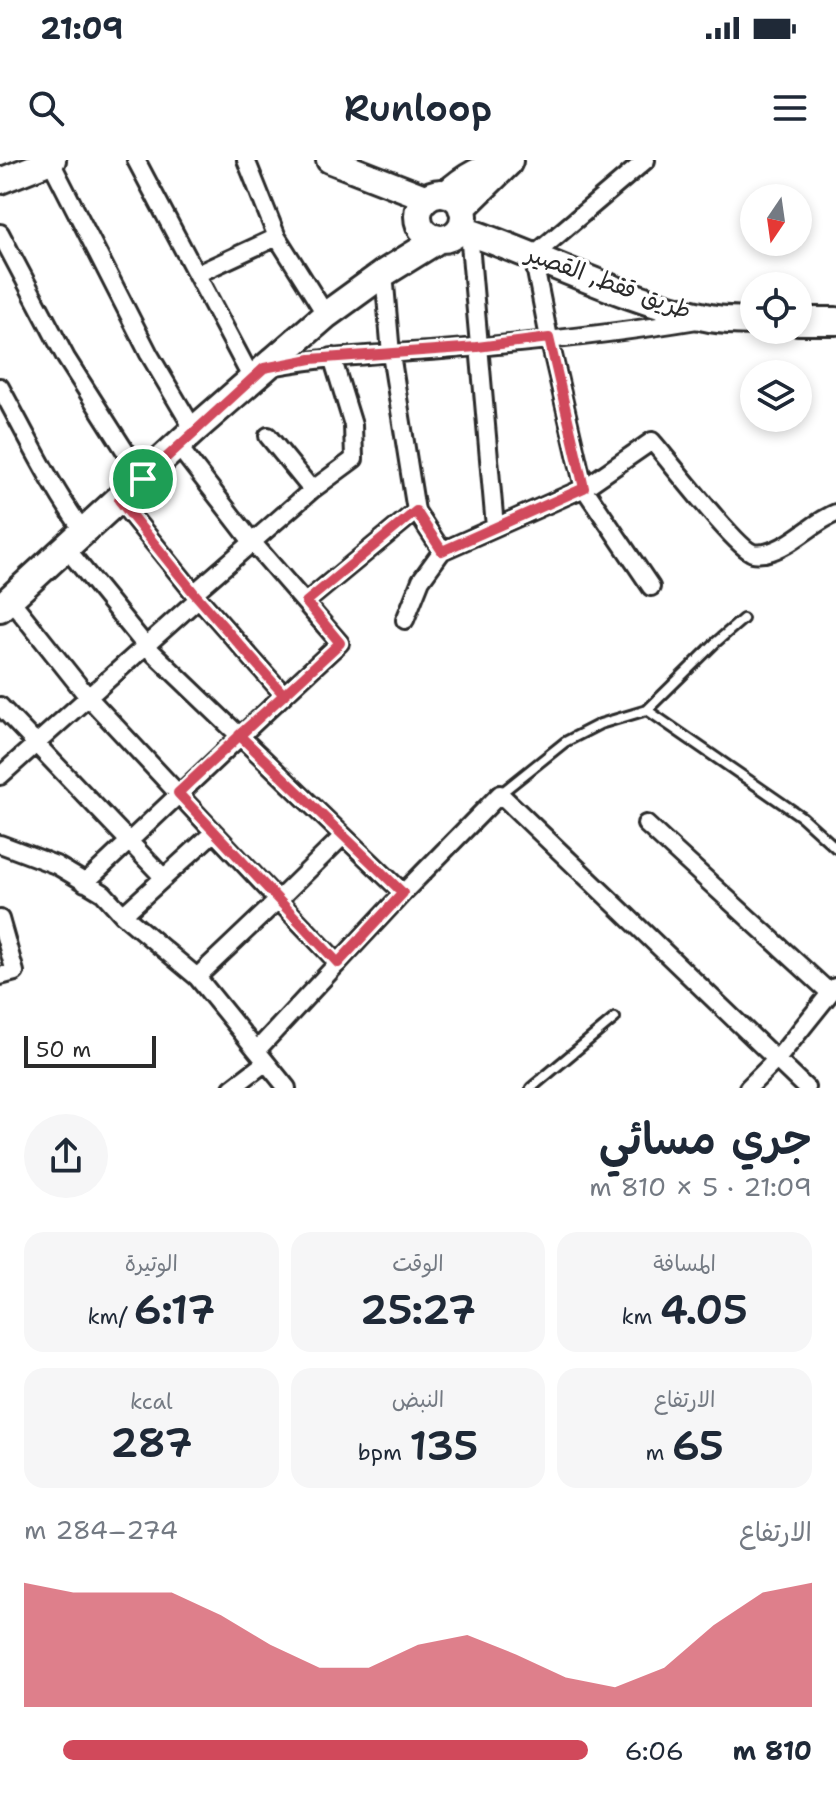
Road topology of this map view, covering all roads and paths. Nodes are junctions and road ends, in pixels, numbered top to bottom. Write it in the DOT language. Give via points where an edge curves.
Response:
graph roads {
  1 [pos="51,160"];
  2 [pos="136,160"];
  3 [pos="246,160"];
  4 [pos="646,160"];
  5 [pos="333,161"];
  6 [pos="509,161"];
  7 [pos="626,165"];
  8 [pos="0,181"];
  9 [pos="452,216"];
  10 [pos="0,233"];
  11 [pos="277,237"];
  12 [pos="523,251"];
  13 [pos="384,273"];
  14 [pos="197,274"];
  15 [pos="326,315"];
  16 [pos="707,318"];
  17 [pos="740,320"];
  18 [pos="812,321"];
  19 [pos="836,321"];
  20 [pos="549,338"];
  21 [pos="477,347"];
  22 [pos="391,354"];
  23 [pos="332,357"];
  24 [pos="258,374"];
  25 [pos="3,398"];
  26 [pos="268,436"];
  27 [pos="186,438"];
  28 [pos="143,479"];
  29 [pos="584,488"];
  30 [pos="312,490"];
  31 [pos="119,500"];
  32 [pos="416,511"];
  33 [pos="836,513"];
  34 [pos="495,527"];
  35 [pos="75,540"];
  36 [pos="253,543"];
  37 [pos="442,551"];
  38 [pos="651,587"];
  39 [pos="197,595"];
  40 [pos="306,602"];
  41 [pos="5,604"];
  42 [pos="743,619"];
  43 [pos="405,620"];
  44 [pos="145,645"];
  45 [pos="284,695"];
  46 [pos="88,697"];
  47 [pos="0,706"];
  48 [pos="647,710"];
  49 [pos="239,735"];
  50 [pos="36,744"];
  51 [pos="0,776"];
  52 [pos="178,793"];
  53 [pos="500,794"];
  54 [pos="646,824"];
  55 [pos="214,832"];
  56 [pos="343,836"];
  57 [pos="128,840"];
  58 [pos="0,844"];
  59 [pos="836,848"];
  60 [pos="164,878"];
  61 [pos="85,883"];
  62 [pos="403,893"];
  63 [pos="278,900"];
  64 [pos="123,915"];
  65 [pos="0,919"];
  66 [pos="338,963"];
  67 [pos="0,976"];
  68 [pos="197,977"];
  69 [pos="832,989"];
  70 [pos="615,1018"];
  71 [pos="261,1056"];
  72 [pos="778,1058"];
  73 [pos="232,1088"];
  74 [pos="287,1088"];
  75 [pos="531,1088"];
  76 [pos="748,1088"];
  77 [pos="806,1088"];
  1 -- 8 [label="street"];
  1 -- 27 [label="street"];
  2 -- 14 [label="street"];
  3 -- 11 [label="street"];
  4 -- 7 [label="street"];
  5 -- 9 [label="street"];
  6 -- 9 [label="main road"];
  7 -- 12 [label="street"];
  9 -- 12 [label="main road, طريق قفط, القصير"];
  9 -- 13 [label="main road"];
  9 -- 21 [label="street"];
  10 -- 28 [label="street" via="66,358"];
  11 -- 14 [label="street"];
  11 -- 15 [label="street"];
  12 -- 16 [label="main road, طريق قفط, القصير"];
  12 -- 20 [label="street"];
  13 -- 15 [label="main road"];
  13 -- 22 [label="street"];
  14 -- 24 [label="street"];
  15 -- 24 [label="main road"];
  16 -- 17 [label="main road, طريق قفط, القصير"];
  16 -- 20 [label="street"];
  18 -- 19 [label="main road"];
  20 -- 21 [label="street"];
  20 -- 29 [label="street"];
  21 -- 22 [label="street"];
  21 -- 34 [label="street"];
  22 -- 23 [label="street"];
  22 -- 32 [label="street"];
  23 -- 24 [label="street"];
  23 -- 30 [label="street" via="353,425 355,451 350,464"];
  24 -- 27 [label="main road"];
  25 -- 35 [label="street" via="68,510"];
  26 -- 30 [label="street"];
  27 -- 28 [label="main road"];
  27 -- 36 [label="street"];
  28 -- 31 [label="main road"];
  29 -- 33 [label="street" via="652,441 753,553 795,540"];
  29 -- 34 [label="street"];
  29 -- 38 [label="street"];
  30 -- 36 [label="street"];
  31 -- 35 [label="main road"];
  31 -- 39 [label="street"];
  32 -- 37 [label="street"];
  32 -- 40 [label="street"];
  34 -- 37 [label="street"];
  35 -- 41 [label="main road"];
  35 -- 44 [label="street"];
  36 -- 39 [label="street"];
  36 -- 40 [label="street"];
  37 -- 43 [label="street" via="421,580"];
  39 -- 44 [label="street"];
  39 -- 45 [label="street"];
  40 -- 45 [label="street" via="340,643"];
  41 -- 46 [label="street"];
  42 -- 48 [label="lane"];
  44 -- 46 [label="street"];
  44 -- 49 [label="street"];
  45 -- 49 [label="street"];
  46 -- 50 [label="street"];
  46 -- 52 [label="street"];
  47 -- 50 [label="street"];
  48 -- 53 [label="lane" via="600,724 565,742"];
  48 -- 59 [label="lane" via="802,817"];
  49 -- 52 [label="street"];
  49 -- 56 [label="street"];
  50 -- 51 [label="street"];
  50 -- 57 [label="street"];
  52 -- 55 [label="street"];
  52 -- 57 [label="street"];
  53 -- 62 [label="street"];
  53 -- 72 [label="street"];
  54 -- 69 [label="street"];
  55 -- 60 [label="street"];
  55 -- 63 [label="street"];
  56 -- 62 [label="street"];
  56 -- 63 [label="street"];
  57 -- 60 [label="street"];
  57 -- 61 [label="street"];
  58 -- 61 [label="street" via="56,865"];
  60 -- 64 [label="street"];
  61 -- 64 [label="street"];
  62 -- 66 [label="street"];
  63 -- 66 [label="street"];
  63 -- 68 [label="street"];
  64 -- 68 [label="street"];
  65 -- 67 [label="street" via="15,972"];
  66 -- 71 [label="street"];
  68 -- 71 [label="street"];
  69 -- 72 [label="street"];
  70 -- 75 [label="lane"];
  71 -- 73 [label="street"];
  71 -- 74 [label="street"];
  72 -- 76 [label="street"];
  72 -- 77 [label="street"];
}
